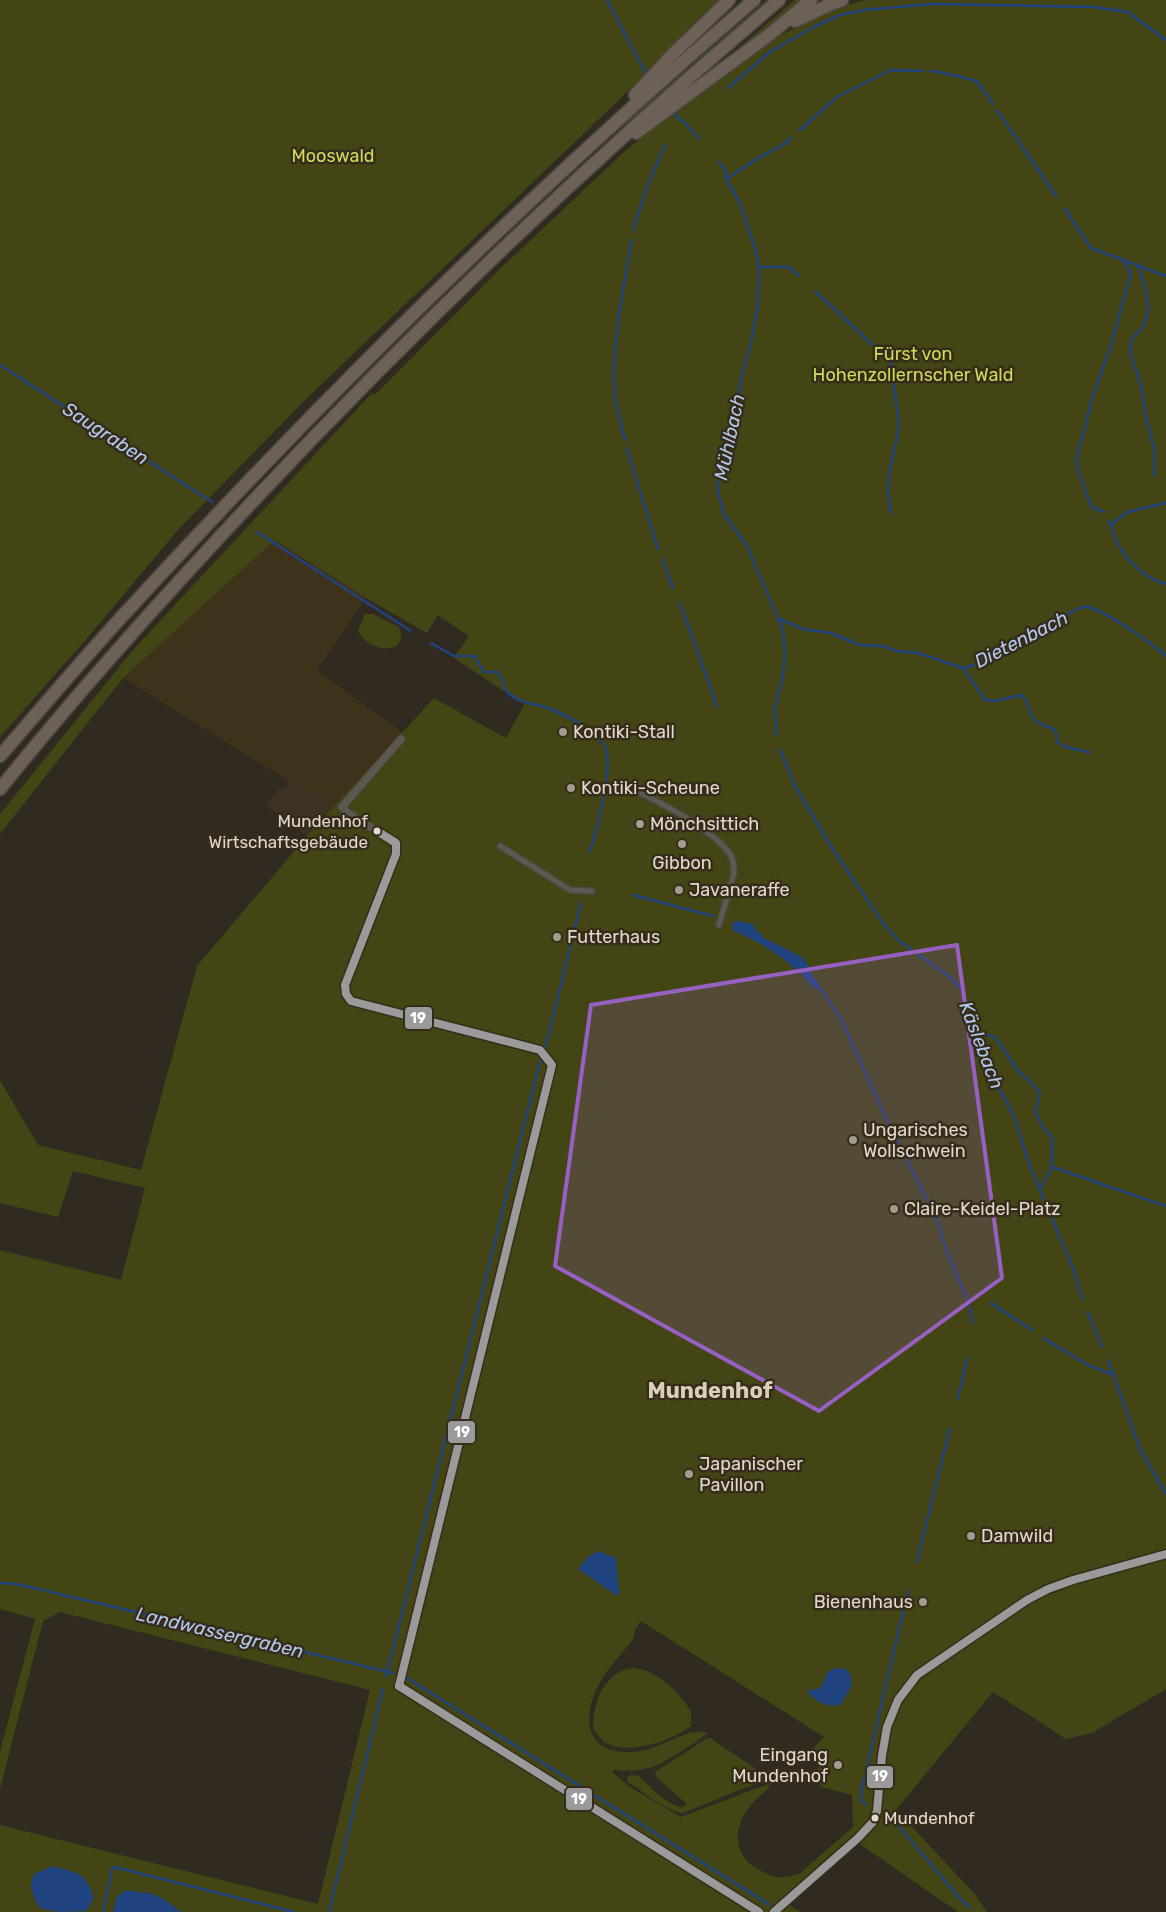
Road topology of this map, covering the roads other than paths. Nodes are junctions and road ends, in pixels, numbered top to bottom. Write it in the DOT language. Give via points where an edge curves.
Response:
graph roads {
  1 [pos="729,0"];
  2 [pos="754,0"];
  3 [pos="779,0"];
  4 [pos="811,0"];
  5 [pos="842,0"];
  6 [pos="769,35"];
  7 [pos="606,130"];
  8 [pos="599,158"];
  9 [pos="401,739"];
  10 [pos="0,756"];
  11 [pos="620,782"];
  12 [pos="0,789"];
  13 [pos="500,846"];
  14 [pos="592,891"];
  15 [pos="719,925"];
  16 [pos="1166,1554"];
  17 [pos="759,1912"];
  18 [pos="774,1912"];
  1 -- 7 [label="highway" via="671,56"];
  2 -- 7 [label="highway"];
  3 -- 8 [label="highway"];
  4 -- 6 [label="highway"];
  5 -- 6 [label="highway"];
  6 -- 8 [label="highway"];
  7 -- 10 [label="highway" via="328,399 117,623"];
  8 -- 12 [label="highway" via="474,275 340,409 133,631"];
  9 -- 17 [label="street" via="342,807 396,843 396,854 345,992 350,1001 540,1050 552,1066 399,1686"];
  11 -- 15 [label="street" via="676,812 717,840 731,855 734,872"];
  13 -- 14 [label="street" via="570,890"];
  16 -- 18 [label="street" via="1073,1580 1027,1600 917,1674 894,1705 888,1724 876,1817 827,1867"];
}
